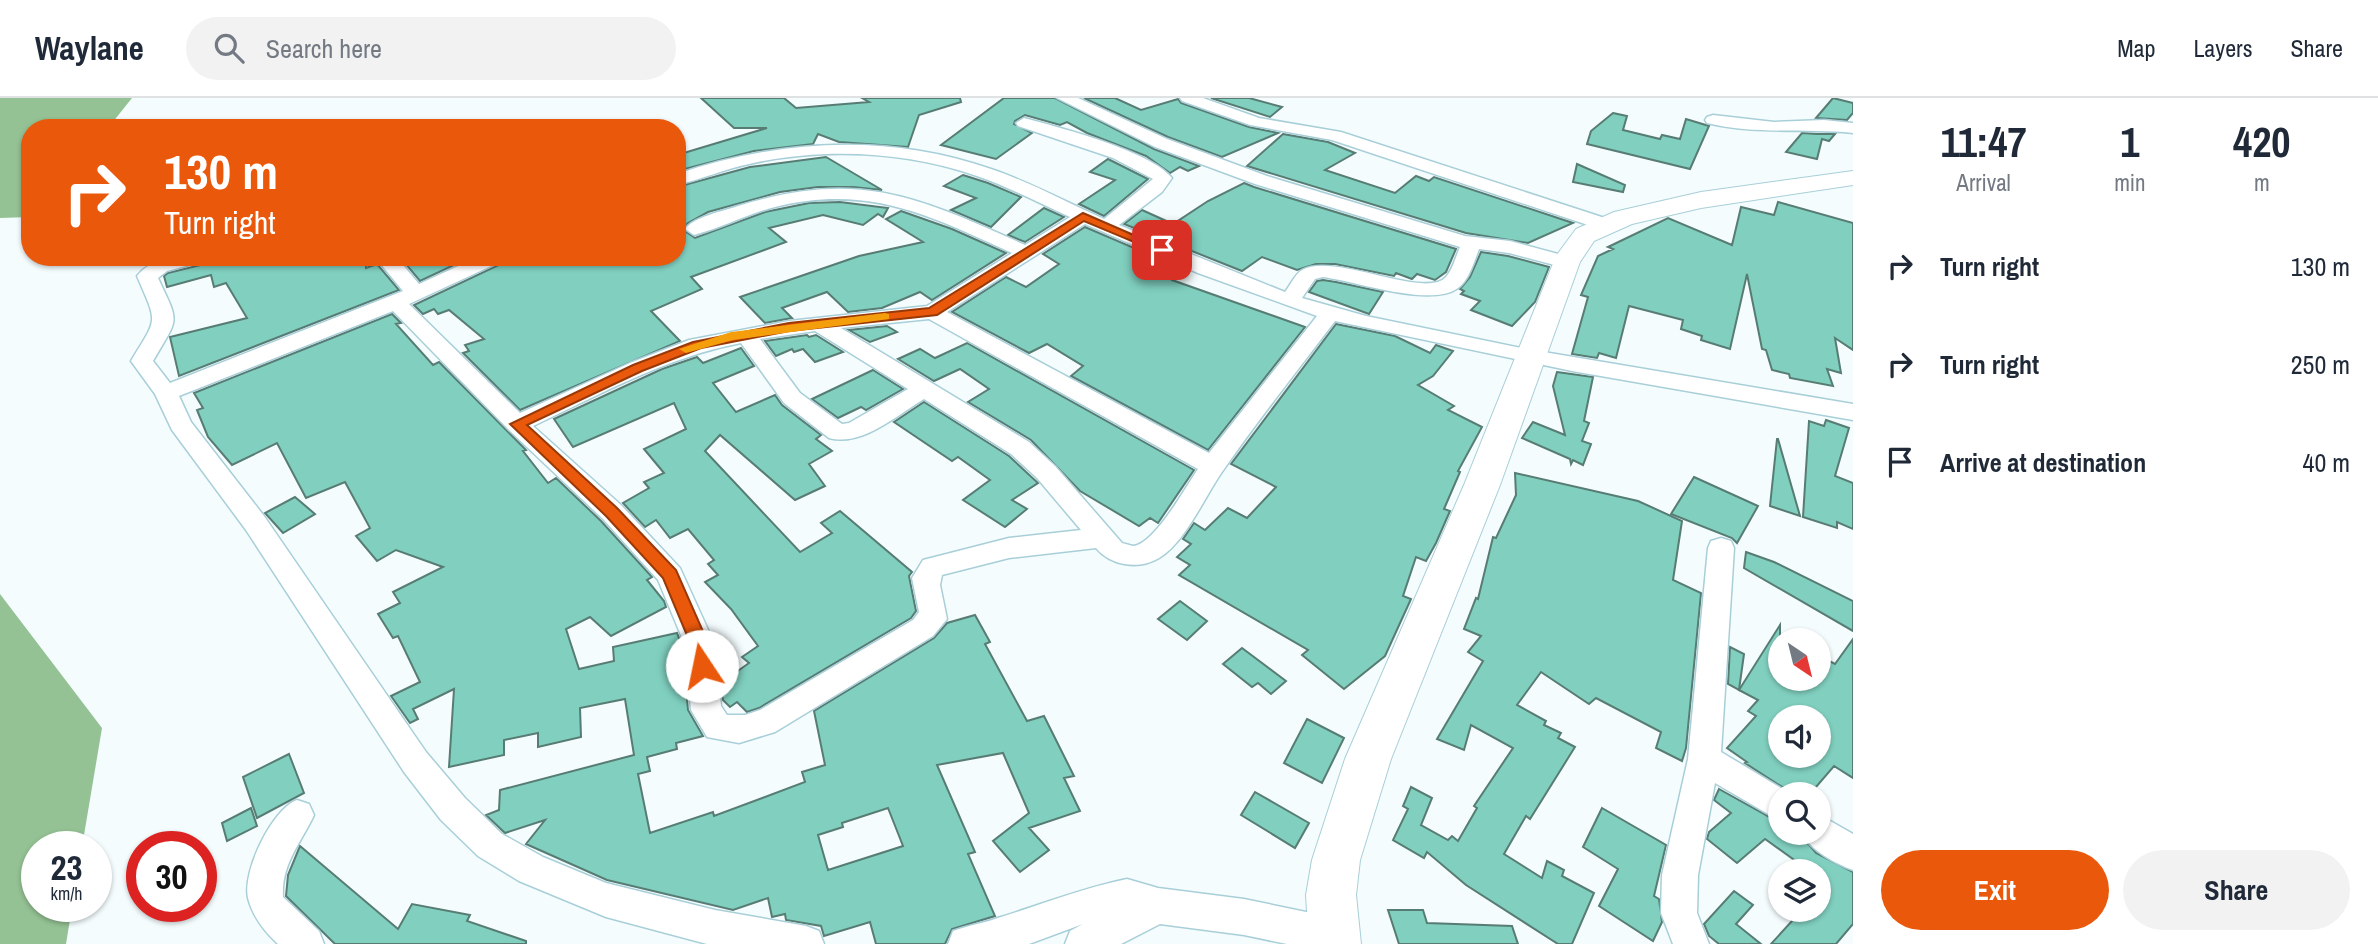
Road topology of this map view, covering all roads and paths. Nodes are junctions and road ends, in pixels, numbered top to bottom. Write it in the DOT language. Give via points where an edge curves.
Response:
graph roads {
  1 [pos="1065,98"];
  2 [pos="1188,98"];
  3 [pos="1713,120"];
  4 [pos="1024,123"];
  5 [pos="1853,128"];
  6 [pos="686,176"];
  7 [pos="1853,178"];
  8 [pos="1083,217"];
  9 [pos="1607,225"];
  10 [pos="1106,226"];
  11 [pos="694,229"];
  12 [pos="1472,243"];
  13 [pos="1027,253"];
  14 [pos="1566,262"];
  15 [pos="147,266"];
  16 [pos="390,266"];
  17 [pos="475,266"];
  18 [pos="405,297"];
  19 [pos="1290,300"];
  20 [pos="933,312"];
  21 [pos="1330,313"];
  22 [pos="818,323"];
  23 [pos="745,334"];
  24 [pos="1528,356"];
  25 [pos="924,389"];
  26 [pos="166,393"];
  27 [pos="1853,412"];
  28 [pos="517,424"];
  29 [pos="1213,466"];
  30 [pos="1101,538"];
  31 [pos="1721,548"];
  32 [pos="1704,759"];
  33 [pos="1768,799"];
  34 [pos="297,815"];
  35 [pos="1831,839"];
  36 [pos="1853,854"];
  37 [pos="1158,906"];
  38 [pos="1335,940"];
  39 [pos="306,944"];
  40 [pos="806,944"];
  41 [pos="966,944"];
  42 [pos="1083,944"];
  43 [pos="1691,944"];
  1 -- 12 [label="street" via="1235,172"];
  2 -- 9 [label="street" via="1256,122 1335,136"];
  3 -- 5 [label="street" via="1774,127"];
  4 -- 10 [label="street" via="1135,161 1163,178"];
  6 -- 8 [label="street" via="765,154 874,149 973,169"];
  7 -- 9 [label="street" via="1701,200"];
  8 -- 10 [label="street"];
  8 -- 13 [label="street"];
  9 -- 14 [label="street" via="1585,235"];
  10 -- 19 [label="street"];
  11 -- 13 [label="street" via="780,200 824,193 862,194 930,211"];
  12 -- 14 [label="street" via="1510,247"];
  12 -- 19 [label="street" via="1447,286 1422,287 1322,271 1308,275"];
  13 -- 20 [label="street"];
  14 -- 24 [label="street"];
  15 -- 26 [label="street" via="147,279 165,316 142,361"];
  16 -- 18 [label="street"];
  17 -- 18 [label="street"];
  18 -- 26 [label="street"];
  18 -- 28 [label="street"];
  19 -- 21 [label="street"];
  20 -- 22 [label="street"];
  20 -- 29 [label="street"];
  21 -- 24 [label="street"];
  21 -- 29 [label="street"];
  22 -- 23 [label="street"];
  22 -- 25 [label="street"];
  23 -- 25 [label="street" via="792,398 837,432 855,430"];
  23 -- 28 [label="street" via="697,345 638,368"];
  24 -- 27 [label="street"];
  24 -- 38 [label="street" via="1482,485 1367,759 1336,860 1331,895"];
  25 -- 30 [label="street" via="1035,460"];
  26 -- 40 [label="street" via="180,424 255,523 415,762 490,845 531,869 606,900 715,928"];
  28 -- 30 [label="street" via="612,512 670,575 700,645 706,710 718,727 734,731 771,719 923,628 933,619 924,579 933,567 1009,548"];
  29 -- 30 [label="street" via="1170,532 1150,551 1123,554"];
  31 -- 32 [label="street"];
  32 -- 33 [label="street"];
  32 -- 43 [label="street" via="1680,875 1679,913"];
  34 -- 39 [label="street" via="271,857 265,892 270,908"];
  35 -- 36 [label="street"];
  37 -- 38 [label="street" via="1244,917"];
  37 -- 41 [label="street" via="1127,896"];
  37 -- 42 [label="street"];
}
